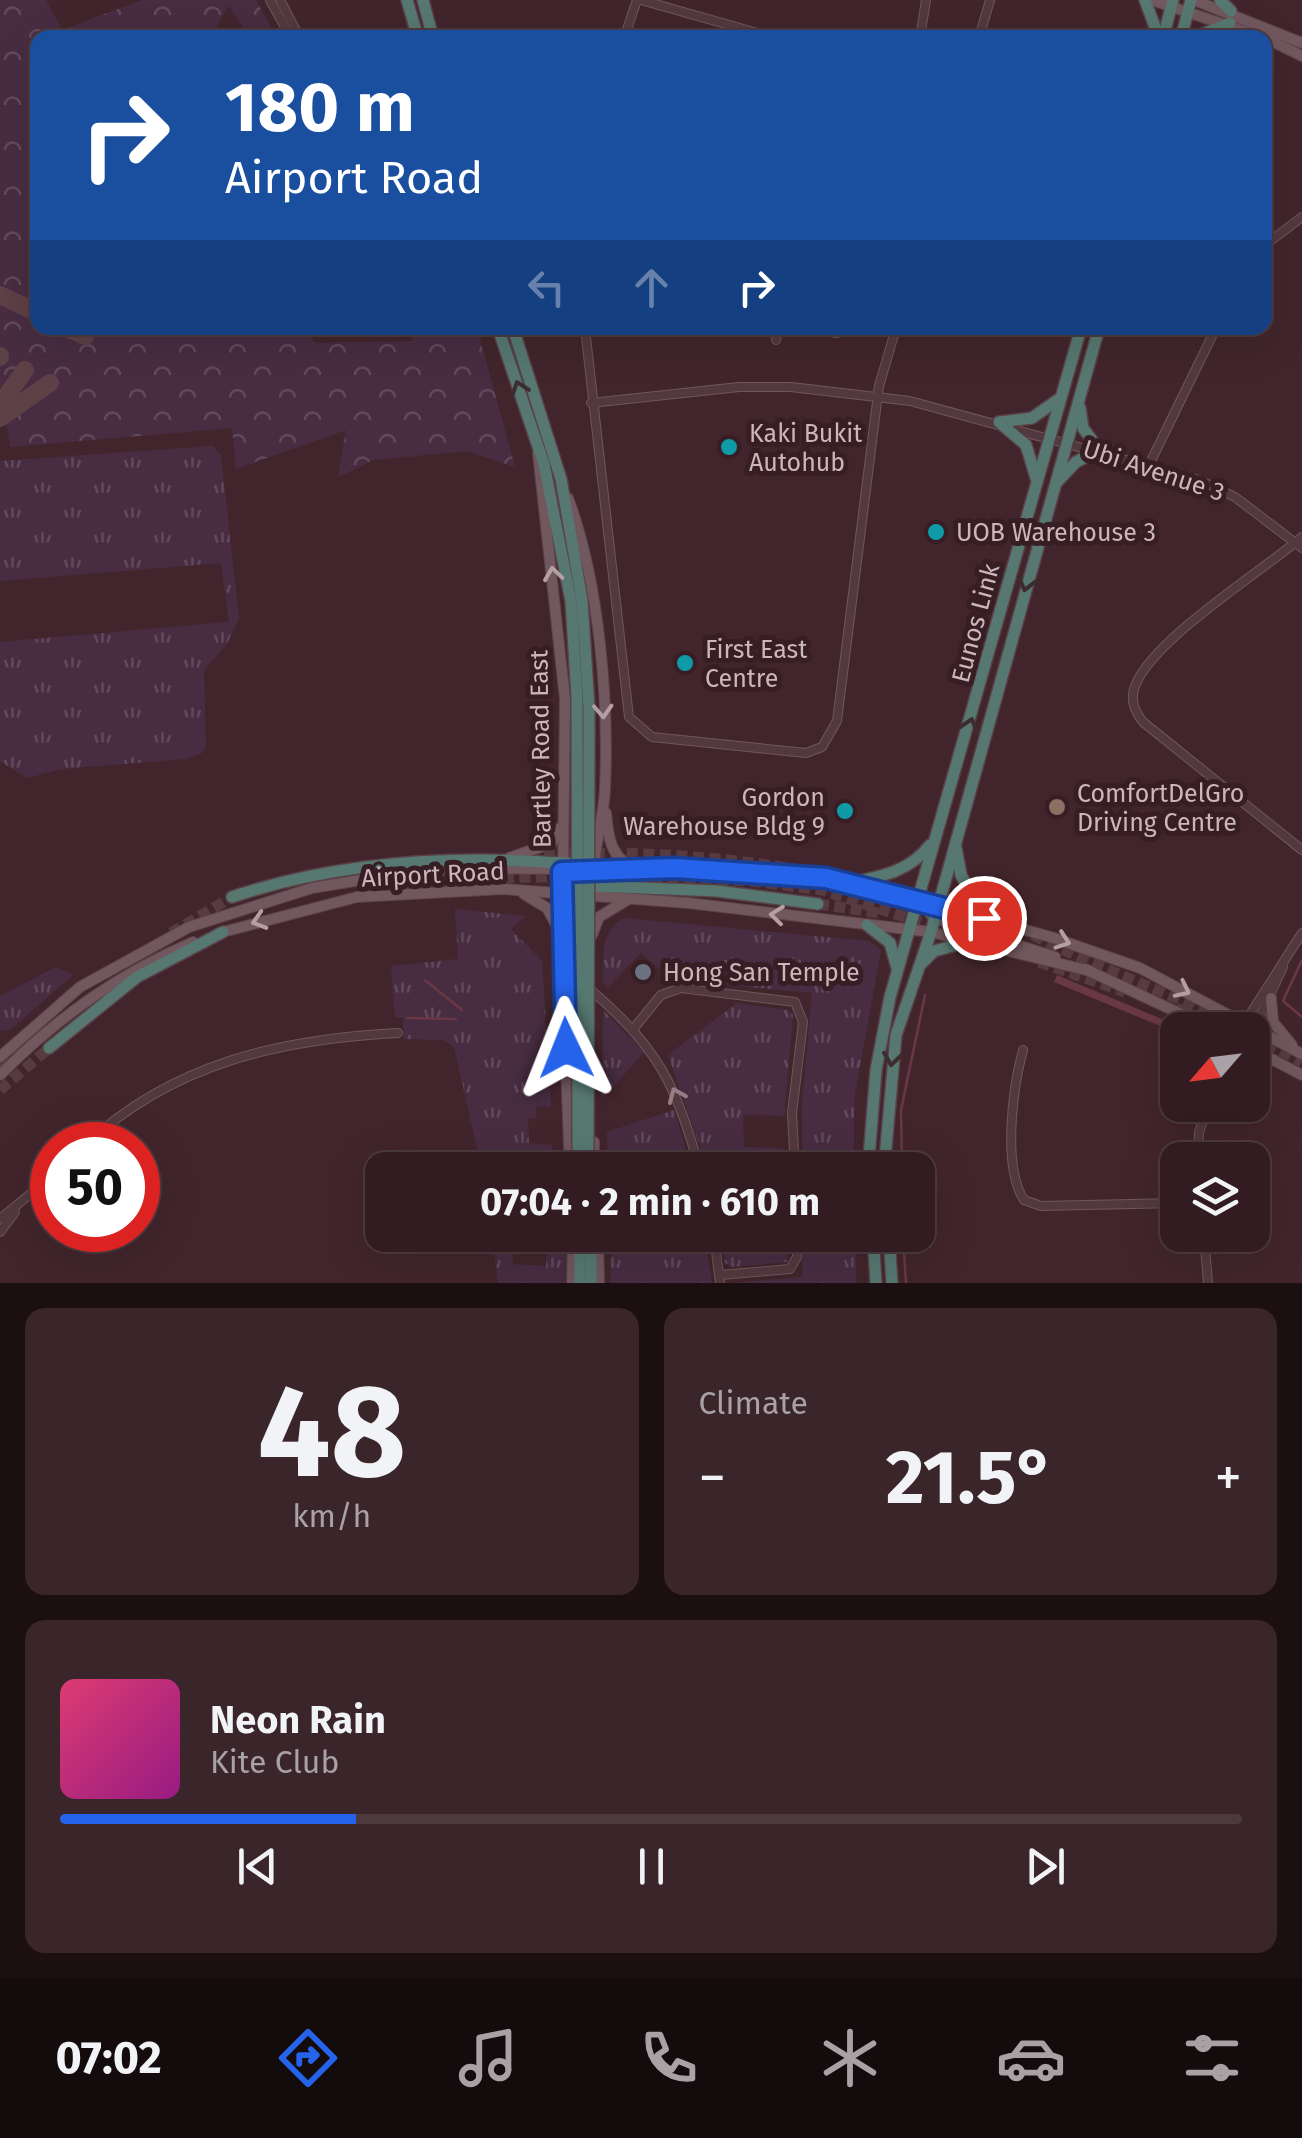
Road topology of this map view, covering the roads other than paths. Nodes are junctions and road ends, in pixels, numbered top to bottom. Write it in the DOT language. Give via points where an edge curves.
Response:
graph roads {
  1 [pos="270,0"];
  2 [pos="280,0"];
  3 [pos="408,0"];
  4 [pos="422,0"];
  5 [pos="639,0"];
  6 [pos="926,0"];
  7 [pos="990,0"];
  8 [pos="1148,0"];
  9 [pos="1220,0"];
  10 [pos="1173,3"];
  11 [pos="1191,3"];
  12 [pos="1230,17"];
  13 [pos="287,30"];
  14 [pos="296,30"];
  15 [pos="416,30"];
  16 [pos="431,30"];
  17 [pos="627,30"];
  18 [pos="747,30"];
  19 [pos="921,30"];
  20 [pos="981,30"];
  21 [pos="1158,30"];
  22 [pos="1164,30"];
  23 [pos="1183,30"];
  24 [pos="1206,30"];
  25 [pos="1251,30"];
  26 [pos="1266,30"];
  27 [pos="1272,32"];
  28 [pos="1272,42"];
  29 [pos="1302,43"];
  30 [pos="1302,56"];
  31 [pos="1302,218"];
  32 [pos="1272,241"];
  33 [pos="500,335"];
  34 [pos="515,335"];
  35 [pos="586,335"];
  36 [pos="777,335"];
  37 [pos="894,335"];
  38 [pos="1079,335"];
  39 [pos="1097,335"];
  40 [pos="1213,335"];
  41 [pos="776,340"];
  42 [pos="1062,396"];
  43 [pos="878,397"];
  44 [pos="1080,397"];
  45 [pos="591,403"];
  46 [pos="1000,422"];
  47 [pos="1050,437"];
  48 [pos="1066,442"];
  49 [pos="538,450"];
  50 [pos="1099,450"];
  51 [pos="1149,464"];
  52 [pos="561,479"];
  53 [pos="1036,486"];
  54 [pos="1052,490"];
  55 [pos="1300,542"];
  56 [pos="576,600"];
  57 [pos="605,792"];
  58 [pos="563,819"];
  59 [pos="957,834"];
  60 [pos="934,838"];
  61 [pos="1302,850"];
  62 [pos="503,860"];
  63 [pos="563,867"];
  64 [pos="593,867"];
  65 [pos="613,868"];
  66 [pos="637,868"];
  67 [pos="851,883"];
  68 [pos="503,889"];
  69 [pos="593,890"];
  70 [pos="562,892"];
  71 [pos="279,896"];
  72 [pos="232,898"];
  73 [pos="632,898"];
  74 [pos="920,901"];
  75 [pos="818,904"];
  76 [pos="294,910"];
  77 [pos="936,912"];
  78 [pos="984,918"];
  79 [pos="867,924"];
  80 [pos="910,930"];
  81 [pos="224,932"];
  82 [pos="930,932"];
  83 [pos="1302,933"];
  84 [pos="562,936"];
  85 [pos="971,942"];
  86 [pos="1284,962"];
  87 [pos="919,966"];
  88 [pos="1090,971"];
  89 [pos="897,972"];
  90 [pos="596,998"];
  91 [pos="1271,998"];
  92 [pos="1174,1012"];
  93 [pos="1221,1012"];
  94 [pos="1256,1012"];
  95 [pos="1260,1012"];
  96 [pos="634,1028"];
  97 [pos="398,1033"];
  98 [pos="1270,1038"];
  99 [pos="49,1048"];
  100 [pos="1023,1050"];
  101 [pos="1300,1053"];
  102 [pos="0,1056"];
  103 [pos="1270,1058"];
  104 [pos="1275,1060"];
  105 [pos="1270,1061"];
  106 [pos="0,1076"];
  107 [pos="1302,1076"];
  108 [pos="568,1107"];
  109 [pos="593,1110"];
  110 [pos="117,1122"];
  111 [pos="572,1152"];
  112 [pos="574,1152"];
  113 [pos="591,1152"];
  114 [pos="592,1152"];
  115 [pos="694,1152"];
  116 [pos="794,1152"];
  117 [pos="869,1152"];
  118 [pos="884,1152"];
  119 [pos="30,1197"];
  120 [pos="1160,1203"];
  121 [pos="18,1208"];
  122 [pos="0,1219"];
  123 [pos="0,1232"];
  124 [pos="575,1252"];
  125 [pos="577,1252"];
  126 [pos="594,1252"];
  127 [pos="596,1252"];
  128 [pos="716,1252"];
  129 [pos="796,1252"];
  130 [pos="874,1252"];
  131 [pos="890,1252"];
  132 [pos="1205,1252"];
  133 [pos="720,1279"];
  134 [pos="572,1283"];
  135 [pos="580,1283"];
  136 [pos="591,1283"];
  137 [pos="599,1283"];
  138 [pos="876,1283"];
  139 [pos="892,1283"];
  140 [pos="1208,1283"];
  1 -- 13 [label="street"];
  2 -- 14 [label="street"];
  3 -- 15 [label="highway"];
  4 -- 16 [label="highway"];
  5 -- 17 [label="street"];
  5 -- 18 [label="street"];
  6 -- 19 [label="street"];
  7 -- 20 [label="street"];
  8 -- 10 [label="main road"];
  8 -- 21 [label="highway"];
  9 -- 12 [label="highway"];
  10 -- 11 [label="main road"];
  10 -- 22 [label="highway"];
  11 -- 12 [label="main road"];
  11 -- 23 [label="highway"];
  12 -- 24 [label="highway"];
  12 -- 25 [label="main road"];
  12 -- 26 [label="main road"];
  27 -- 29 [label="main road"];
  28 -- 30 [label="main road"];
  31 -- 32 [label="street"];
  49 -- 33 [label="highway, Bartley Road East, one-way"];
  34 -- 52 [label="highway"];
  35 -- 45 [label="street"];
  36 -- 41 [label="street"];
  37 -- 43 [label="street"];
  38 -- 42 [label="highway, Eunos Link"];
  39 -- 44 [label="highway, Eunos Link"];
  40 -- 51 [label="street"];
  42 -- 46 [label="highway" via="1039,416"];
  42 -- 47 [label="highway, Eunos Link"];
  43 -- 45 [label="street, Ubi Avenue 3" via="739,387"];
  43 -- 45 [label="street" via="837,721 822,748 806,753 652,736 634,725"];
  43 -- 46 [label="street, Ubi Avenue 3"];
  44 -- 48 [label="highway, Eunos Link"];
  44 -- 50 [label="highway" via="1084,428"];
  46 -- 47 [label="street, Ubi Avenue 3"];
  46 -- 53 [label="highway" via="1026,445"];
  47 -- 48 [label="street, Ubi Avenue 3"];
  47 -- 53 [label="highway, Eunos Link"];
  48 -- 50 [label="street, Ubi Avenue 3"];
  48 -- 54 [label="highway, Eunos Link"];
  49 -- 56 [label="highway, Bartley Road East"];
  58 -- 49 [label="main road, Bartley Road East, one-way" via="562,649"];
  50 -- 51 [label="street, Ubi Avenue 3"];
  50 -- 54 [label="highway" via="1065,470"];
  51 -- 55 [label="street, Ubi Avenue 3" via="1235,496"];
  52 -- 56 [label="highway"];
  52 -- 57 [label="main road, one-way" via="582,544 598,642"];
  60 -- 53 [label="highway, Eunos Link, one-way"];
  54 -- 59 [label="highway, Eunos Link, one-way"];
  55 -- 61 [label="street" via="1165,647 1137,682 1134,706 1143,722"];
  56 -- 112 [label="highway, bridge"];
  56 -- 113 [label="highway, bridge" via="590,708"];
  57 -- 64 [label="main road"];
  57 -- 66 [label="main road" via="612,847"];
  58 -- 62 [label="main road" via="552,843"];
  58 -- 63 [label="main road, Bartley Road East"];
  59 -- 77 [label="highway, Eunos Link"];
  59 -- 78 [label="highway" via="958,865"];
  60 -- 67 [label="highway" via="918,860 900,870"];
  60 -- 74 [label="highway, Eunos Link"];
  62 -- 63 [label="highway"];
  62 -- 72 [label="highway" via="354,869"];
  63 -- 64 [label="highway"];
  63 -- 69 [label="highway"];
  63 -- 70 [label="main road, Bartley Road East"];
  63 -- 71 [label="main road, Airport Road" via="403,873"];
  64 -- 65 [label="highway"];
  64 -- 69 [label="main road"];
  65 -- 66 [label="main road, Airport Road"];
  66 -- 67 [label="main road, Airport Road" via="753,871"];
  67 -- 74 [label="main road, Airport Road"];
  68 -- 70 [label="main road, Airport Road"];
  68 -- 76 [label="main road, Airport Road" via="373,896"];
  68 -- 84 [label="main road" via="532,896"];
  69 -- 70 [label="main road, Airport Road"];
  69 -- 73 [label="main road, Airport Road"];
  69 -- 75 [label="highway" via="716,890"];
  70 -- 84 [label="main road, Bartley Road East"];
  71 -- 76 [label="main road"];
  71 -- 102 [label="main road, Airport Road" via="140,950 70,995"];
  79 -- 73 [label="main road, Airport Road, one-way"];
  73 -- 90 [label="main road" via="614,905 594,927"];
  74 -- 77 [label="main road, Airport Road"];
  74 -- 80 [label="highway, Eunos Link"];
  76 -- 81 [label="main road, Airport Road, one-way"];
  77 -- 78 [label="main road, Airport Road"];
  77 -- 82 [label="highway, Eunos Link"];
  77 -- 88 [label="main road, Airport Road"];
  78 -- 93 [label="main road, Airport Road, one-way" via="1140,968"];
  79 -- 80 [label="main road, Airport Road"];
  79 -- 89 [label="highway" via="890,943"];
  80 -- 82 [label="main road, Airport Road"];
  80 -- 89 [label="highway, Eunos Link"];
  81 -- 99 [label="highway" via="137,977"];
  81 -- 106 [label="main road, Airport Road" via="109,985 54,1023"];
  82 -- 85 [label="main road, Airport Road"];
  82 -- 87 [label="highway, Eunos Link"];
  83 -- 86 [label="street"];
  84 -- 108 [label="main road, Bartley Road East"];
  85 -- 87 [label="highway" via="934,952"];
  85 -- 88 [label="main road, Airport Road"];
  86 -- 91 [label="street"];
  86 -- 94 [label="street"];
  87 -- 118 [label="highway, Eunos Link, one-way" via="893,1047"];
  88 -- 92 [label="main road, Airport Road"];
  89 -- 117 [label="highway, Eunos Link" via="876,1070"];
  90 -- 96 [label="street"];
  90 -- 109 [label="main road"];
  91 -- 95 [label="street"];
  91 -- 101 [label="main road" via="1273,1022"];
  115 -- 96 [label="street, one-way" via="663,1064"];
  96 -- 116 [label="street" via="661,995 681,988 795,1002 803,1022"];
  97 -- 110 [label="street" via="324,1036 226,1060 166,1086"];
  98 -- 101 [label="main road, Airport Road"];
  100 -- 120 [label="street" via="1012,1109 1014,1182 1024,1200 1041,1206"];
  103 -- 104 [label="main road"];
  104 -- 105 [label="main road"];
  104 -- 107 [label="main road"];
  108 -- 109 [label="main road" via="580,1116"];
  108 -- 111 [label="main road, Bartley Road East"];
  109 -- 114 [label="main road"];
  119 -- 121 [label="street"];
  121 -- 122 [label="street"];
  121 -- 123 [label="street"];
  124 -- 134 [label="main road"];
  125 -- 135 [label="highway"];
  126 -- 136 [label="highway"];
  127 -- 137 [label="main road"];
  128 -- 133 [label="street"];
  129 -- 133 [label="street" via="790,1269"];
  130 -- 138 [label="highway"];
  131 -- 139 [label="highway"];
  132 -- 140 [label="street"];
}
